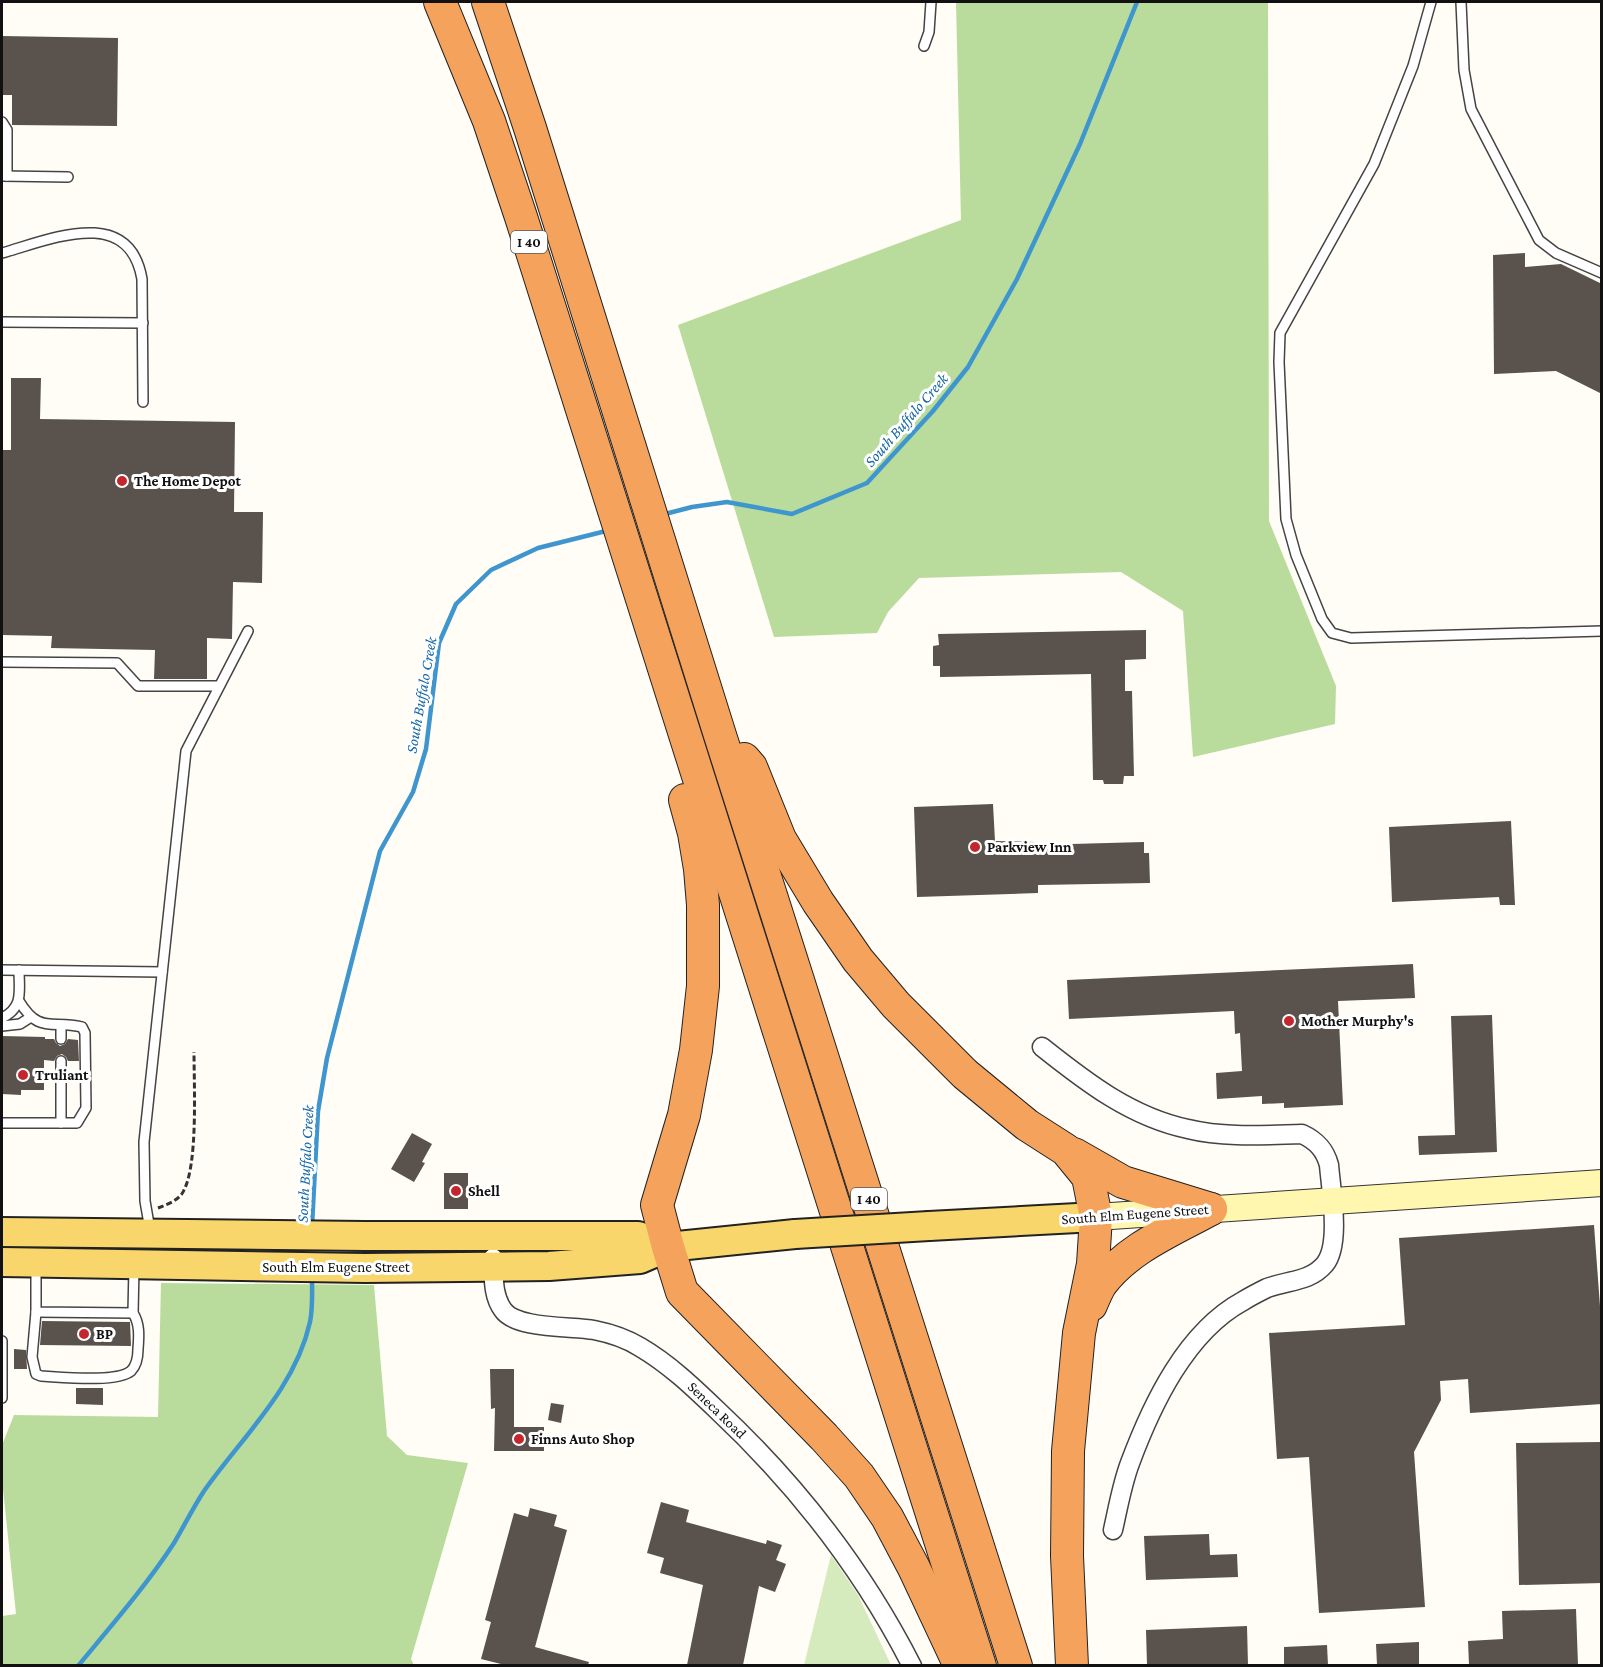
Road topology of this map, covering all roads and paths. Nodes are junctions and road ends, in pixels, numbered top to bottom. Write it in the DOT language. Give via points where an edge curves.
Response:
graph roads {
  1 [pos="440,2"];
  2 [pos="488,2"];
  3 [pos="931,2"];
  4 [pos="1431,2"];
  5 [pos="1461,2"];
  6 [pos="924,46"];
  7 [pos="2,122"];
  8 [pos="4,176"];
  9 [pos="68,177"];
  10 [pos="2,254"];
  11 [pos="1602,273"];
  12 [pos="2,322"];
  13 [pos="142,323"];
  14 [pos="143,402"];
  15 [pos="248,631"];
  16 [pos="1602,631"];
  17 [pos="2,662"];
  18 [pos="219,686"];
  19 [pos="719,732"];
  20 [pos="687,743"];
  21 [pos="2,970"];
  22 [pos="19,970"];
  23 [pos="162,972"];
  24 [pos="19,1001"];
  25 [pos="31,1017"];
  26 [pos="2,1018"];
  27 [pos="61,1025"];
  28 [pos="2,1026"];
  29 [pos="61,1039"];
  30 [pos="1042,1047"];
  31 [pos="194,1052"];
  32 [pos="61,1061"];
  33 [pos="2,1123"];
  34 [pos="61,1123"];
  35 [pos="1066,1150"];
  36 [pos="1602,1183"];
  37 [pos="1332,1201"];
  38 [pos="1211,1209"];
  39 [pos="1096,1217"];
  40 [pos="149,1224"];
  41 [pos="2,1232"];
  42 [pos="492,1235"];
  43 [pos="668,1247"];
  44 [pos="2,1262"];
  45 [pos="36,1262"];
  46 [pos="134,1264"];
  47 [pos="493,1267"];
  48 [pos="36,1312"];
  49 [pos="133,1312"];
  50 [pos="1079,1333"];
  51 [pos="2,1341"];
  52 [pos="2,1398"];
  53 [pos="1113,1530"];
  54 [pos="912,1665"];
  55 [pos="960,1665"];
  56 [pos="980,1665"];
  57 [pos="1016,1665"];
  58 [pos="1071,1665"];
  1 -- 20 [label="highway, I 40" via="489,121"];
  2 -- 19 [label="highway, I 40"];
  3 -- 6 [label="lane"];
  4 -- 16 [label="lane" via="1413,66 1374,164 1280,333 1286,519 1296,555 1322,619 1332,633 1351,638"];
  5 -- 11 [label="lane" via="1464,70 1471,109 1528,220 1539,240 1556,254"];
  7 -- 8 [label="lane" via="7,130"];
  8 -- 9 [label="lane"];
  10 -- 13 [label="lane" via="84,232 115,237 134,252 140,265"];
  12 -- 13 [label="lane"];
  13 -- 14 [label="lane"];
  15 -- 18 [label="lane"];
  17 -- 18 [label="lane" via="117,663 138,686"];
  18 -- 23 [label="lane" via="186,751"];
  19 -- 35 [label="highway" via="751,767 780,839 858,960 896,1005 965,1074 1027,1125"];
  19 -- 57 [label="highway, I 40"];
  20 -- 43 [label="highway" via="683,792 700,869 703,986 684,1115 657,1205"];
  20 -- 56 [label="highway, I 40"];
  21 -- 22 [label="lane"];
  22 -- 23 [label="lane"];
  22 -- 24 [label="lane"];
  23 -- 40 [label="lane" via="144,1142"];
  24 -- 25 [label="lane"];
  24 -- 26 [label="lane"];
  25 -- 27 [label="lane" via="45,1025"];
  25 -- 28 [label="lane" via="20,1024"];
  27 -- 29 [label="lane"];
  27 -- 34 [label="lane" via="82,1027 85,1033 86,1108 77,1123"];
  30 -- 37 [label="street" via="1127,1108 1170,1125 1215,1133 1302,1134 1311,1138 1326,1153"];
  31 -- 40 [label="path" via="190,1172 184,1192"];
  32 -- 34 [label="lane"];
  33 -- 34 [label="lane"];
  35 -- 38 [label="highway" via="1123,1182"];
  35 -- 39 [label="highway" via="1088,1177"];
  36 -- 37 [label="main road, South Elm Eugene Street"];
  37 -- 38 [label="main road, South Elm Eugene Street"];
  37 -- 53 [label="street" via="1333,1244 1327,1262 1313,1276 1268,1288 1240,1302 1207,1327 1186,1351 1153,1408 1129,1464"];
  38 -- 39 [label="main road, South Elm Eugene Street"];
  38 -- 50 [label="highway" via="1120,1264 1100,1285"];
  39 -- 43 [label="main road, South Elm Eugene Street, bridge" via="795,1234"];
  39 -- 50 [label="highway" via="1093,1264"];
  40 -- 41 [label="main road, South Elm Eugene Street"];
  40 -- 42 [label="main road, South Elm Eugene Street" via="275,1235"];
  42 -- 43 [label="main road, South Elm Eugene Street" via="638,1236"];
  42 -- 47 [label="street, Seneca Road"];
  43 -- 47 [label="main road, South Elm Eugene Street" via="640,1259"];
  43 -- 55 [label="highway" via="682,1292 859,1476 914,1568"];
  44 -- 45 [label="main road, South Elm Eugene Street"];
  45 -- 46 [label="main road, South Elm Eugene Street"];
  45 -- 48 [label="lane"];
  46 -- 47 [label="main road, South Elm Eugene Street"];
  46 -- 49 [label="lane"];
  47 -- 54 [label="street, Seneca Road" via="497,1301 510,1318 595,1330 637,1346 683,1378 740,1431 825,1527"];
  48 -- 49 [label="lane"];
  48 -- 49 [label="lane" via="32,1357 36,1374 116,1377 129,1373 138,1357 140,1331"];
  50 -- 58 [label="highway" via="1068,1451"];
  51 -- 52 [label="lane"];
}
